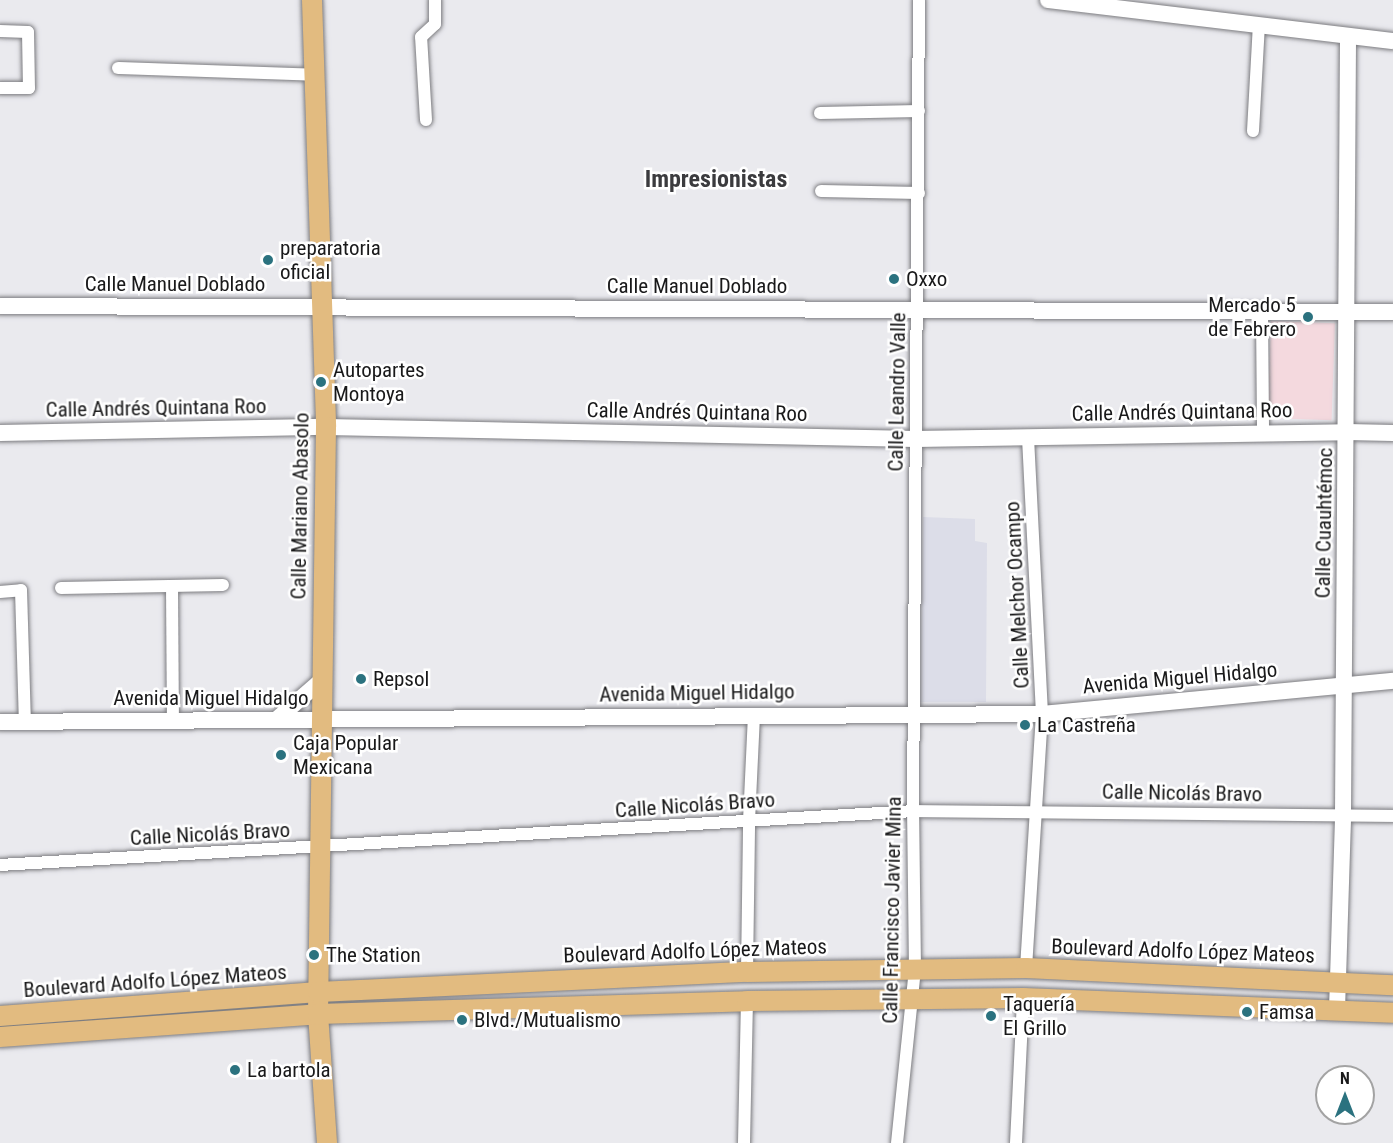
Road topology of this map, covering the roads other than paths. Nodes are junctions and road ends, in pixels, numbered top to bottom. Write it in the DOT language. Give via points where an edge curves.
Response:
graph roads {
  1 [pos="312,0"];
  2 [pos="435,0"];
  3 [pos="919,0"];
  4 [pos="1048,0"];
  5 [pos="1259,25"];
  6 [pos="0,31"];
  7 [pos="1348,37"];
  8 [pos="1393,41"];
  9 [pos="118,68"];
  10 [pos="316,75"];
  11 [pos="0,88"];
  12 [pos="919,111"];
  13 [pos="820,113"];
  14 [pos="426,120"];
  15 [pos="1253,131"];
  16 [pos="821,191"];
  17 [pos="919,193"];
  18 [pos="0,306"];
  19 [pos="320,306"];
  20 [pos="917,309"];
  21 [pos="1262,312"];
  22 [pos="1348,312"];
  23 [pos="1393,312"];
  24 [pos="326,427"];
  25 [pos="1347,432"];
  26 [pos="0,433"];
  27 [pos="1393,433"];
  28 [pos="1263,434"];
  29 [pos="1029,436"];
  30 [pos="915,439"];
  31 [pos="223,585"];
  32 [pos="172,586"];
  33 [pos="61,588"];
  34 [pos="0,592"];
  35 [pos="322,680"];
  36 [pos="1393,681"];
  37 [pos="1345,685"];
  38 [pos="914,713"];
  39 [pos="754,714"];
  40 [pos="1042,714"];
  41 [pos="277,719"];
  42 [pos="323,719"];
  43 [pos="173,720"];
  44 [pos="0,722"];
  45 [pos="26,722"];
  46 [pos="913,811"];
  47 [pos="1036,811"];
  48 [pos="1343,815"];
  49 [pos="1393,816"];
  50 [pos="749,821"];
  51 [pos="319,848"];
  52 [pos="0,866"];
  53 [pos="1026,968"];
  54 [pos="915,969"];
  55 [pos="747,972"];
  56 [pos="1338,981"];
  57 [pos="1393,985"];
  58 [pos="318,992"];
  59 [pos="1023,998"];
  60 [pos="914,999"];
  61 [pos="747,1001"];
  62 [pos="1337,1010"];
  63 [pos="1393,1013"];
  64 [pos="318,1014"];
  65 [pos="0,1016"];
  66 [pos="0,1037"];
  67 [pos="327,1143"];
  68 [pos="744,1143"];
  69 [pos="897,1143"];
  70 [pos="1016,1143"];
  1 -- 10 [label="main road, Calle Mariano Abasolo"];
  2 -- 14 [label="street" via="435,24 421,37"];
  3 -- 12 [label="street, Calle Leandro Valle"];
  4 -- 5 [label="main road"];
  5 -- 7 [label="main road"];
  5 -- 15 [label="street"];
  6 -- 11 [label="street" via="28,32 29,88"];
  7 -- 8 [label="main road"];
  7 -- 22 [label="main road, Calle Cuauhtémoc"];
  9 -- 10 [label="street"];
  10 -- 19 [label="main road, Calle Mariano Abasolo"];
  12 -- 13 [label="street"];
  12 -- 17 [label="street, Calle Leandro Valle"];
  16 -- 17 [label="street"];
  17 -- 20 [label="street, Calle Leandro Valle"];
  18 -- 19 [label="main road, Calle Manuel Doblado"];
  19 -- 20 [label="main road, Calle Manuel Doblado"];
  19 -- 24 [label="main road, Calle Mariano Abasolo"];
  20 -- 21 [label="main road, Calle Manuel Doblado"];
  20 -- 30 [label="street, Calle Leandro Valle"];
  21 -- 22 [label="main road, Calle Manuel Doblado"];
  21 -- 28 [label="street"];
  22 -- 23 [label="main road, Calle Manuel Doblado"];
  22 -- 25 [label="main road, Calle Cuauhtémoc"];
  24 -- 26 [label="main road, Calle Andrés Quintana Roo"];
  24 -- 30 [label="main road, Calle Andrés Quintana Roo"];
  24 -- 35 [label="main road, Calle Mariano Abasolo"];
  25 -- 27 [label="main road, Calle Andrés Quintana Roo"];
  25 -- 28 [label="main road, Calle Andrés Quintana Roo"];
  25 -- 37 [label="main road, Calle Cuauhtémoc"];
  28 -- 29 [label="main road, Calle Andrés Quintana Roo"];
  29 -- 30 [label="main road, Calle Andrés Quintana Roo"];
  29 -- 40 [label="street, Calle Melchor Ocampo"];
  30 -- 38 [label="street, Calle Leandro Valle"];
  31 -- 32 [label="street"];
  32 -- 33 [label="street"];
  32 -- 43 [label="street"];
  34 -- 45 [label="street" via="21,590"];
  35 -- 41 [label="main road"];
  35 -- 42 [label="main road, Calle Mariano Abasolo"];
  36 -- 37 [label="main road, Avenida Miguel Hidalgo"];
  37 -- 40 [label="main road, Avenida Miguel Hidalgo"];
  37 -- 48 [label="main road, Calle Cuauhtémoc"];
  38 -- 39 [label="main road, Avenida Miguel Hidalgo"];
  38 -- 40 [label="main road, Avenida Miguel Hidalgo"];
  38 -- 46 [label="street, Calle Francisco Javier Mina"];
  39 -- 42 [label="main road, Avenida Miguel Hidalgo"];
  39 -- 50 [label="street"];
  40 -- 47 [label="street, Calle Melchor Ocampo"];
  41 -- 42 [label="main road, Avenida Miguel Hidalgo"];
  41 -- 43 [label="main road, Avenida Miguel Hidalgo"];
  42 -- 51 [label="main road, Calle Mariano Abasolo"];
  43 -- 45 [label="main road, Avenida Miguel Hidalgo"];
  44 -- 45 [label="main road, Avenida Miguel Hidalgo"];
  46 -- 47 [label="street, Calle Nicolás Bravo"];
  46 -- 50 [label="street, Calle Nicolás Bravo"];
  46 -- 54 [label="street, Calle Francisco Javier Mina"];
  47 -- 48 [label="street, Calle Nicolás Bravo"];
  47 -- 53 [label="street, Calle Melchor Ocampo"];
  48 -- 49 [label="street, Calle Nicolás Bravo"];
  48 -- 56 [label="main road, Calle Cuauhtémoc"];
  50 -- 51 [label="street, Calle Nicolás Bravo"];
  50 -- 55 [label="street"];
  51 -- 52 [label="street, Calle Nicolás Bravo"];
  51 -- 58 [label="main road, Calle Mariano Abasolo"];
  53 -- 54 [label="main road, Boulevard Adolfo López Mateos"];
  53 -- 56 [label="main road, Boulevard Adolfo López Mateos"];
  54 -- 55 [label="main road, Boulevard Adolfo López Mateos"];
  54 -- 60 [label="street, Calle Francisco Javier Mina"];
  55 -- 58 [label="main road, Boulevard Adolfo López Mateos"];
  56 -- 57 [label="main road, Boulevard Adolfo López Mateos"];
  56 -- 62 [label="main road, Calle Cuauhtémoc"];
  58 -- 64 [label="main road, Calle Mariano Abasolo"];
  58 -- 65 [label="main road, Boulevard Adolfo López Mateos"];
  59 -- 60 [label="main road, Boulevard Adolfo López Mateos"];
  59 -- 62 [label="main road, Boulevard Adolfo López Mateos"];
  59 -- 70 [label="street"];
  60 -- 61 [label="main road, Boulevard Adolfo López Mateos"];
  60 -- 69 [label="street, Calle Francisco Javier Mina"];
  61 -- 64 [label="main road, Boulevard Adolfo López Mateos"];
  61 -- 68 [label="street"];
  62 -- 63 [label="main road, Boulevard Adolfo López Mateos"];
  64 -- 66 [label="main road, Boulevard Adolfo López Mateos"];
  64 -- 67 [label="main road, Calle Mariano Abasolo"];
}
